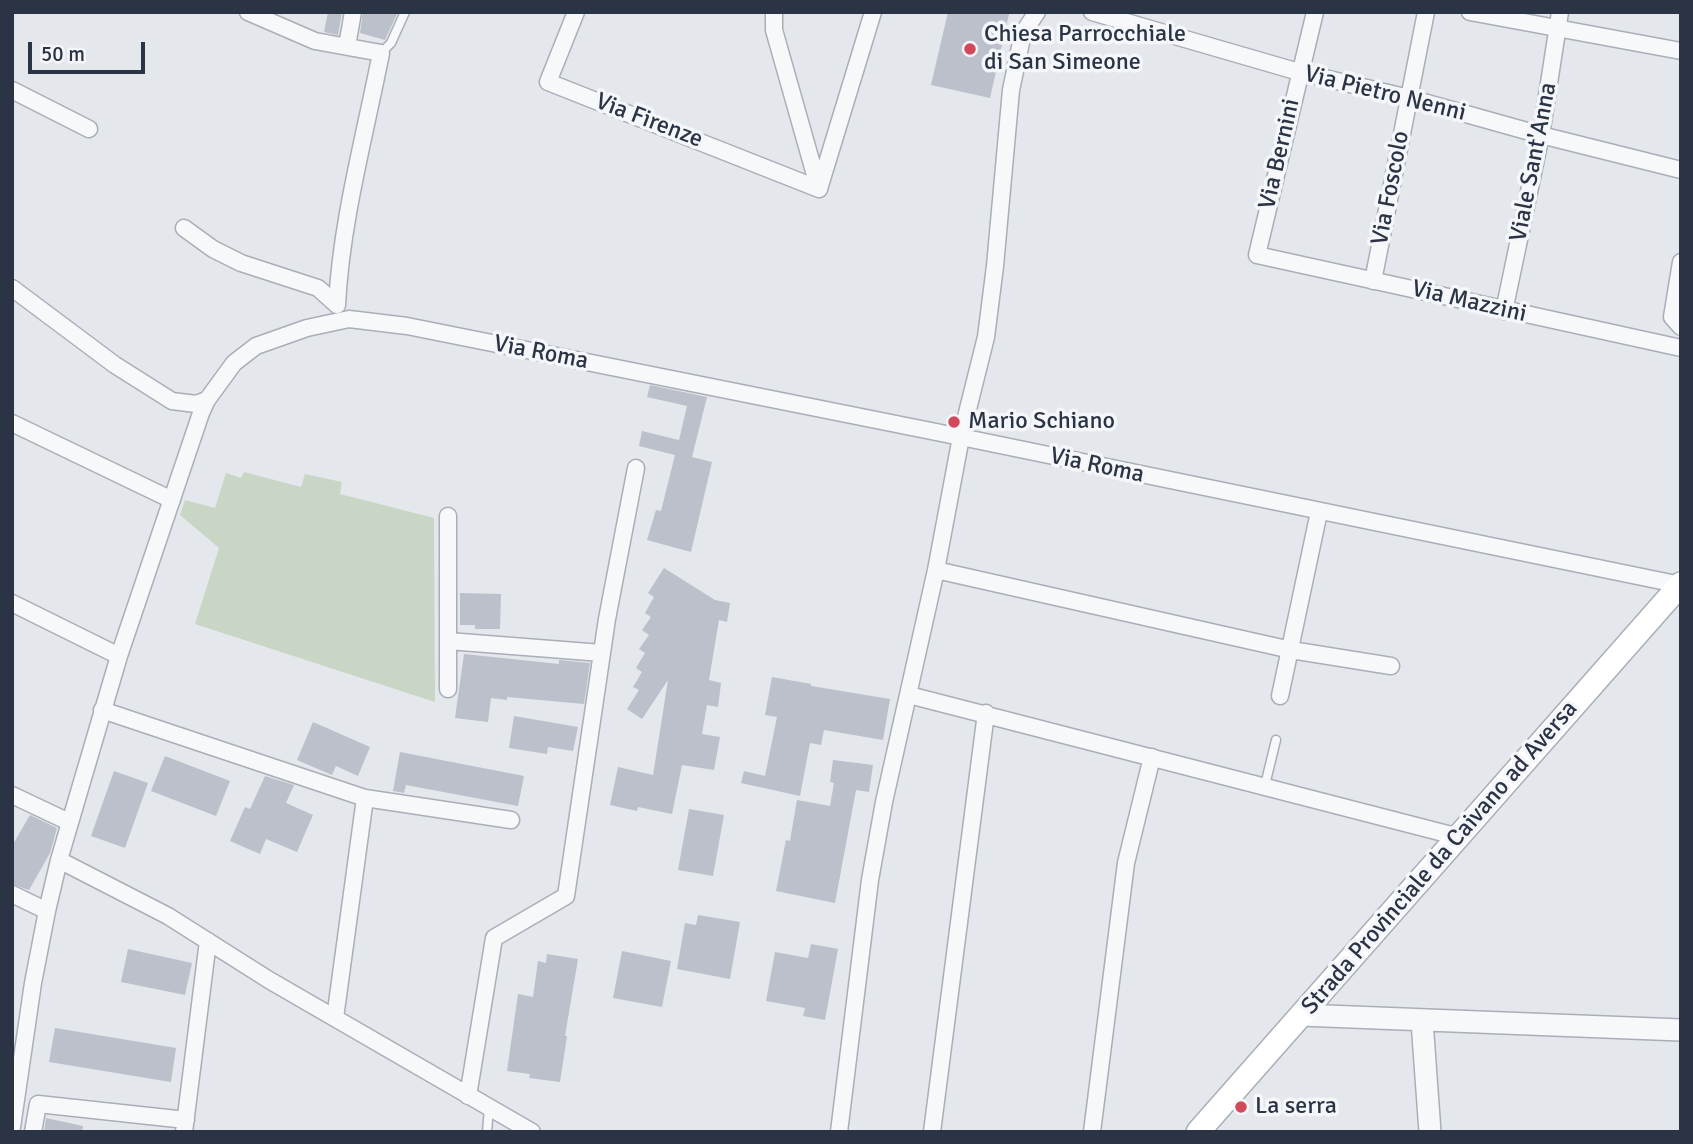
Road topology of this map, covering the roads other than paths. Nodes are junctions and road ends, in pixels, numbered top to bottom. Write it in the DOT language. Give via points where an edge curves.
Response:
graph roads {
  1 [pos="248,12"];
  2 [pos="353,12"];
  3 [pos="405,12"];
  4 [pos="576,12"];
  5 [pos="774,12"];
  6 [pos="873,12"];
  7 [pos="1037,12"];
  8 [pos="1091,12"];
  9 [pos="1315,12"];
  10 [pos="1426,12"];
  11 [pos="1470,12"];
  12 [pos="1559,20"];
  13 [pos="346,46"];
  14 [pos="1681,51"];
  15 [pos="381,54"];
  16 [pos="1299,72"];
  17 [pos="12,90"];
  18 [pos="1409,98"];
  19 [pos="89,129"];
  20 [pos="1541,135"];
  21 [pos="1681,170"];
  22 [pos="820,189"];
  23 [pos="184,228"];
  24 [pos="1257,255"];
  25 [pos="1681,262"];
  26 [pos="1373,281"];
  27 [pos="12,288"];
  28 [pos="1504,311"];
  29 [pos="337,313"];
  30 [pos="1681,327"];
  31 [pos="1678,343"];
  32 [pos="207,400"];
  33 [pos="12,424"];
  34 [pos="961,437"];
  35 [pos="636,468"];
  36 [pos="172,500"];
  37 [pos="1319,512"];
  38 [pos="449,516"];
  39 [pos="936,570"];
  40 [pos="1680,585"];
  41 [pos="12,603"];
  42 [pos="448,641"];
  43 [pos="1291,650"];
  44 [pos="602,653"];
  45 [pos="119,656"];
  46 [pos="1391,666"];
  47 [pos="448,689"];
  48 [pos="909,695"];
  49 [pos="1280,696"];
  50 [pos="102,710"];
  51 [pos="986,713"];
  52 [pos="1276,740"];
  53 [pos="1152,757"];
  54 [pos="1265,785"];
  55 [pos="12,795"];
  56 [pos="365,798"];
  57 [pos="511,820"];
  58 [pos="69,822"];
  59 [pos="1459,837"];
  60 [pos="59,860"];
  61 [pos="12,894"];
  62 [pos="47,911"];
  63 [pos="208,941"];
  64 [pos="1301,1015"];
  65 [pos="335,1018"];
  66 [pos="1422,1021"];
  67 [pos="1681,1030"];
  68 [pos="468,1096"];
  69 [pos="489,1108"];
  70 [pos="185,1126"];
  71 [pos="12,1127"];
  72 [pos="33,1132"];
  73 [pos="487,1132"];
  74 [pos="531,1132"];
  75 [pos="839,1132"];
  76 [pos="932,1132"];
  77 [pos="1092,1132"];
  78 [pos="1198,1132"];
  79 [pos="1430,1132"];
  1 -- 13 [label="street" via="315,41"];
  2 -- 13 [label="street"];
  3 -- 15 [label="lane"];
  4 -- 22 [label="street, Via Firenze" via="548,82"];
  5 -- 22 [label="street" via="774,30"];
  6 -- 22 [label="street"];
  7 -- 34 [label="street" via="1023,33 1011,90 986,337"];
  8 -- 16 [label="street, Via Pietro Nenni"];
  9 -- 16 [label="street, Via Bernini"];
  10 -- 18 [label="street, Via Foscolo"];
  11 -- 12 [label="street"];
  12 -- 14 [label="street"];
  12 -- 20 [label="street, Viale Sant'Anna"];
  13 -- 15 [label="street"];
  15 -- 29 [label="street" via="349,214"];
  16 -- 18 [label="street, Via Pietro Nenni"];
  16 -- 24 [label="street, Via Bernini"];
  17 -- 19 [label="street"];
  18 -- 20 [label="street, Via Pietro Nenni"];
  18 -- 26 [label="street, Via Foscolo"];
  20 -- 21 [label="street, Via Pietro Nenni"];
  20 -- 28 [label="street, Viale Sant'Anna"];
  23 -- 29 [label="street" via="242,263 318,288"];
  24 -- 26 [label="street, Via Mazzini"];
  25 -- 30 [label="street" via="1672,317"];
  26 -- 28 [label="street, Via Mazzini"];
  27 -- 32 [label="street" via="172,401 196,404"];
  28 -- 31 [label="street, Via Mazzini"];
  29 -- 32 [label="street, Via Roma" via="256,346 234,363"];
  29 -- 34 [label="street, Via Roma" via="349,319 407,326"];
  32 -- 36 [label="street, Via Roma"];
  33 -- 36 [label="street"];
  34 -- 37 [label="street, Via Roma"];
  34 -- 39 [label="street"];
  35 -- 44 [label="street"];
  36 -- 45 [label="street, Via Roma"];
  37 -- 40 [label="street, Via Roma"];
  37 -- 43 [label="street"];
  38 -- 42 [label="street"];
  39 -- 43 [label="street"];
  39 -- 48 [label="street"];
  40 -- 59 [label="main road, Strada Provinciale da Caivano ad Aversa"];
  41 -- 45 [label="street"];
  42 -- 44 [label="street"];
  42 -- 47 [label="street"];
  43 -- 46 [label="street"];
  43 -- 49 [label="street"];
  44 -- 68 [label="street" via="566,896 494,938"];
  45 -- 50 [label="street, Via Roma"];
  48 -- 51 [label="street"];
  48 -- 75 [label="street" via="870,880"];
  50 -- 56 [label="street"];
  50 -- 58 [label="street, Via Roma"];
  51 -- 53 [label="street"];
  51 -- 76 [label="street"];
  52 -- 54 [label="lane"];
  53 -- 54 [label="street"];
  53 -- 77 [label="street" via="1126,863"];
  54 -- 59 [label="street"];
  55 -- 58 [label="street"];
  56 -- 57 [label="street"];
  56 -- 65 [label="street"];
  58 -- 60 [label="street, Via Roma"];
  59 -- 64 [label="main road, Strada Provinciale da Caivano ad Aversa"];
  60 -- 62 [label="street, Via Roma"];
  60 -- 63 [label="street"];
  61 -- 62 [label="street"];
  62 -- 71 [label="street, Via Roma"];
  63 -- 65 [label="street"];
  63 -- 70 [label="street"];
  64 -- 66 [label="street"];
  64 -- 78 [label="main road, Strada Provinciale da Caivano ad Aversa"];
  65 -- 68 [label="street"];
  66 -- 67 [label="street"];
  66 -- 79 [label="street"];
  68 -- 69 [label="street"];
  69 -- 73 [label="lane"];
  69 -- 74 [label="street"];
  70 -- 72 [label="street" via="38,1104"];
}
